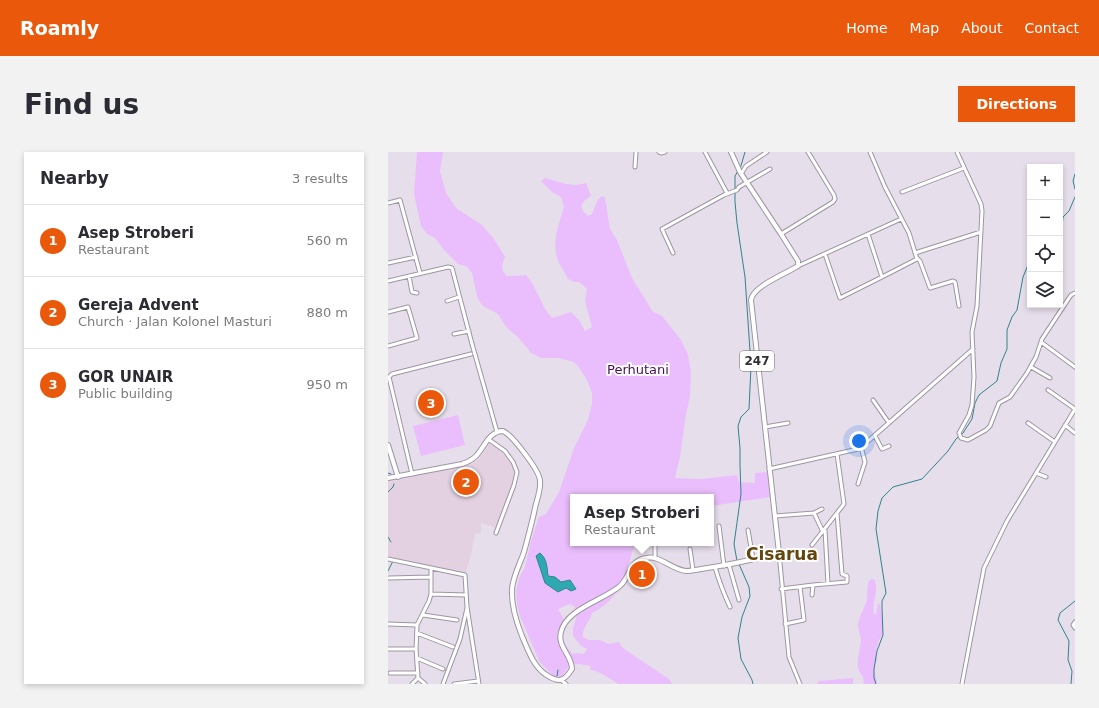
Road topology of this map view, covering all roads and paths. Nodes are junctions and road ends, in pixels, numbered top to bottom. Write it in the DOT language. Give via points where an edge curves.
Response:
graph roads {
  1 [pos="636,152"];
  2 [pos="659,152"];
  3 [pos="666,152"];
  4 [pos="705,152"];
  5 [pos="731,152"];
  6 [pos="767,152"];
  7 [pos="808,152"];
  8 [pos="870,152"];
  9 [pos="957,152"];
  10 [pos="635,167"];
  11 [pos="964,168"];
  12 [pos="770,169"];
  13 [pos="740,172"];
  14 [pos="747,183"];
  15 [pos="902,192"];
  16 [pos="727,193"];
  17 [pos="388,203"];
  18 [pos="901,219"];
  19 [pos="981,232"];
  20 [pos="781,234"];
  21 [pos="868,234"];
  22 [pos="673,253"];
  23 [pos="915,253"];
  24 [pos="825,254"];
  25 [pos="416,257"];
  26 [pos="917,258"];
  27 [pos="388,263"];
  28 [pos="798,266"];
  29 [pos="420,273"];
  30 [pos="409,276"];
  31 [pos="882,277"];
  32 [pos="388,282"];
  33 [pos="416,292"];
  34 [pos="1075,293"];
  35 [pos="459,297"];
  36 [pos="447,301"];
  37 [pos="959,306"];
  38 [pos="388,312"];
  39 [pos="468,331"];
  40 [pos="454,334"];
  41 [pos="1041,342"];
  42 [pos="388,346"];
  43 [pos="973,350"];
  44 [pos="471,354"];
  45 [pos="1031,367"];
  46 [pos="1075,367"];
  47 [pos="1050,378"];
  48 [pos="1048,390"];
  49 [pos="873,400"];
  50 [pos="1075,409"];
  51 [pos="788,423"];
  52 [pos="889,423"];
  53 [pos="1028,423"];
  54 [pos="1066,425"];
  55 [pos="764,427"];
  56 [pos="497,432"];
  57 [pos="1075,432"];
  58 [pos="875,436"];
  59 [pos="488,439"];
  60 [pos="1055,442"];
  61 [pos="388,445"];
  62 [pos="889,446"];
  63 [pos="861,447"];
  64 [pos="837,454"];
  65 [pos="769,469"];
  66 [pos="1036,472"];
  67 [pos="412,474"];
  68 [pos="398,477"];
  69 [pos="1046,477"];
  70 [pos="388,478"];
  71 [pos="858,484"];
  72 [pos="822,509"];
  73 [pos="814,513"];
  74 [pos="837,513"];
  75 [pos="775,516"];
  76 [pos="719,526"];
  77 [pos="748,530"];
  78 [pos="824,531"];
  79 [pos="496,532"];
  80 [pos="812,545"];
  81 [pos="655,546"];
  82 [pos="690,549"];
  83 [pos="778,553"];
  84 [pos="655,558"];
  85 [pos="388,559"];
  86 [pos="753,559"];
  87 [pos="729,565"];
  88 [pos="724,566"];
  89 [pos="715,567"];
  90 [pos="431,568"];
  91 [pos="693,570"];
  92 [pos="431,577"];
  93 [pos="389,578"];
  94 [pos="828,584"];
  95 [pos="813,585"];
  96 [pos="800,586"];
  97 [pos="781,589"];
  98 [pos="431,594"];
  99 [pos="466,595"];
  100 [pos="812,595"];
  101 [pos="739,600"];
  102 [pos="467,607"];
  103 [pos="730,607"];
  104 [pos="423,615"];
  105 [pos="457,620"];
  106 [pos="1075,622"];
  107 [pos="388,624"];
  108 [pos="785,624"];
  109 [pos="417,625"];
  110 [pos="1075,628"];
  111 [pos="417,633"];
  112 [pos="454,647"];
  113 [pos="388,649"];
  114 [pos="416,649"];
  115 [pos="417,658"];
  116 [pos="443,669"];
  117 [pos="390,673"];
  118 [pos="418,673"];
  119 [pos="418,678"];
  120 [pos="561,680"];
  121 [pos="479,683"];
  122 [pos="412,684"];
  123 [pos="425,684"];
  124 [pos="443,684"];
  125 [pos="454,684"];
  126 [pos="566,684"];
  127 [pos="800,684"];
  128 [pos="962,684"];
  1 -- 10 [label="street"];
  2 -- 3 [label="street"];
  4 -- 16 [label="street"];
  5 -- 13 [label="main road"];
  6 -- 13 [label="street"];
  7 -- 20 [label="street" via="835,199"];
  8 -- 18 [label="street"];
  9 -- 11 [label="street"];
  11 -- 15 [label="street"];
  11 -- 19 [label="street" via="982,207"];
  12 -- 14 [label="street"];
  13 -- 14 [label="main road"];
  14 -- 16 [label="street"];
  14 -- 20 [label="main road"];
  16 -- 22 [label="street" via="662,230"];
  17 -- 25 [label="street" via="400,200"];
  18 -- 21 [label="street"];
  18 -- 23 [label="street"];
  19 -- 23 [label="street"];
  19 -- 43 [label="street" via="977,306 972,332"];
  20 -- 28 [label="main road"];
  21 -- 24 [label="street"];
  21 -- 31 [label="street"];
  23 -- 26 [label="street"];
  24 -- 28 [label="street"];
  24 -- 31 [label="street" via="840,298"];
  25 -- 27 [label="street"];
  25 -- 29 [label="street"];
  26 -- 31 [label="street"];
  26 -- 37 [label="street" via="930,288 955,282"];
  28 -- 55 [label="main road, 247" via="767,283 751,296"];
  29 -- 30 [label="street"];
  29 -- 35 [label="street" via="451,267 454,270"];
  30 -- 32 [label="street"];
  30 -- 33 [label="street" via="412,292"];
  34 -- 41 [label="street" via="1071,295"];
  35 -- 36 [label="street"];
  35 -- 39 [label="street"];
  38 -- 42 [label="street" via="408,307 417,338"];
  39 -- 40 [label="street"];
  39 -- 56 [label="street"];
  41 -- 45 [label="street"];
  41 -- 46 [label="street"];
  43 -- 45 [label="street" via="972,405 959,433 963,439 971,438 990,426 999,403 1010,397"];
  43 -- 52 [label="street"];
  44 -- 67 [label="street" via="392,374 389,377"];
  45 -- 47 [label="street"];
  48 -- 50 [label="street"];
  49 -- 52 [label="street"];
  50 -- 54 [label="street"];
  51 -- 55 [label="street"];
  52 -- 58 [label="street"];
  53 -- 60 [label="street"];
  54 -- 57 [label="street"];
  54 -- 60 [label="street"];
  55 -- 65 [label="main road, 247"];
  56 -- 59 [label="main road"];
  56 -- 120 [label="main road" via="503,431 512,437 540,477 532,525 513,580 512,600 516,622 533,661 551,678"];
  58 -- 62 [label="street" via="882,449"];
  58 -- 63 [label="street"];
  59 -- 67 [label="main road" via="477,455 468,462"];
  59 -- 79 [label="street" via="505,452 517,472"];
  60 -- 66 [label="street"];
  61 -- 68 [label="main road"];
  63 -- 64 [label="street"];
  63 -- 71 [label="street" via="864,464"];
  64 -- 65 [label="street"];
  64 -- 74 [label="street" via="844,501"];
  65 -- 75 [label="main road, 247"];
  66 -- 69 [label="street"];
  66 -- 128 [label="street" via="982,571"];
  67 -- 68 [label="main road"];
  68 -- 70 [label="main road"];
  72 -- 73 [label="street"];
  73 -- 75 [label="street"];
  73 -- 78 [label="street"];
  74 -- 78 [label="street"];
  74 -- 94 [label="street" via="842,574 847,575 847,581"];
  75 -- 83 [label="main road, 247"];
  76 -- 88 [label="street"];
  77 -- 86 [label="street"];
  78 -- 80 [label="street"];
  78 -- 94 [label="street"];
  81 -- 84 [label="street"];
  82 -- 91 [label="street"];
  83 -- 86 [label="main road"];
  83 -- 97 [label="street"];
  84 -- 91 [label="main road" via="681,570"];
  84 -- 120 [label="main road" via="638,560 620,585 568,620 561,631 560,640 572,669"];
  85 -- 90 [label="street"];
  86 -- 87 [label="main road"];
  87 -- 88 [label="main road"];
  87 -- 101 [label="street"];
  88 -- 89 [label="main road"];
  89 -- 91 [label="main road"];
  89 -- 103 [label="street"];
  90 -- 92 [label="street"];
  90 -- 99 [label="street" via="463,574 466,578"];
  92 -- 93 [label="street"];
  92 -- 98 [label="street"];
  94 -- 95 [label="street"];
  95 -- 96 [label="street"];
  95 -- 100 [label="street"];
  96 -- 97 [label="street"];
  96 -- 108 [label="street" via="804,620"];
  97 -- 108 [label="street"];
  98 -- 99 [label="street"];
  98 -- 104 [label="street"];
  99 -- 102 [label="street"];
  102 -- 121 [label="street"];
  102 -- 124 [label="street" via="460,639"];
  104 -- 105 [label="street"];
  104 -- 109 [label="street"];
  106 -- 110 [label="street"];
  107 -- 109 [label="street"];
  108 -- 127 [label="street" via="790,657"];
  109 -- 111 [label="street"];
  111 -- 112 [label="street"];
  111 -- 114 [label="street"];
  113 -- 114 [label="street"];
  114 -- 115 [label="street"];
  115 -- 116 [label="street"];
  115 -- 118 [label="street"];
  117 -- 118 [label="street"];
  118 -- 119 [label="street"];
  119 -- 122 [label="street"];
  119 -- 123 [label="street"];
  120 -- 126 [label="street"];
  121 -- 125 [label="street"];
}
